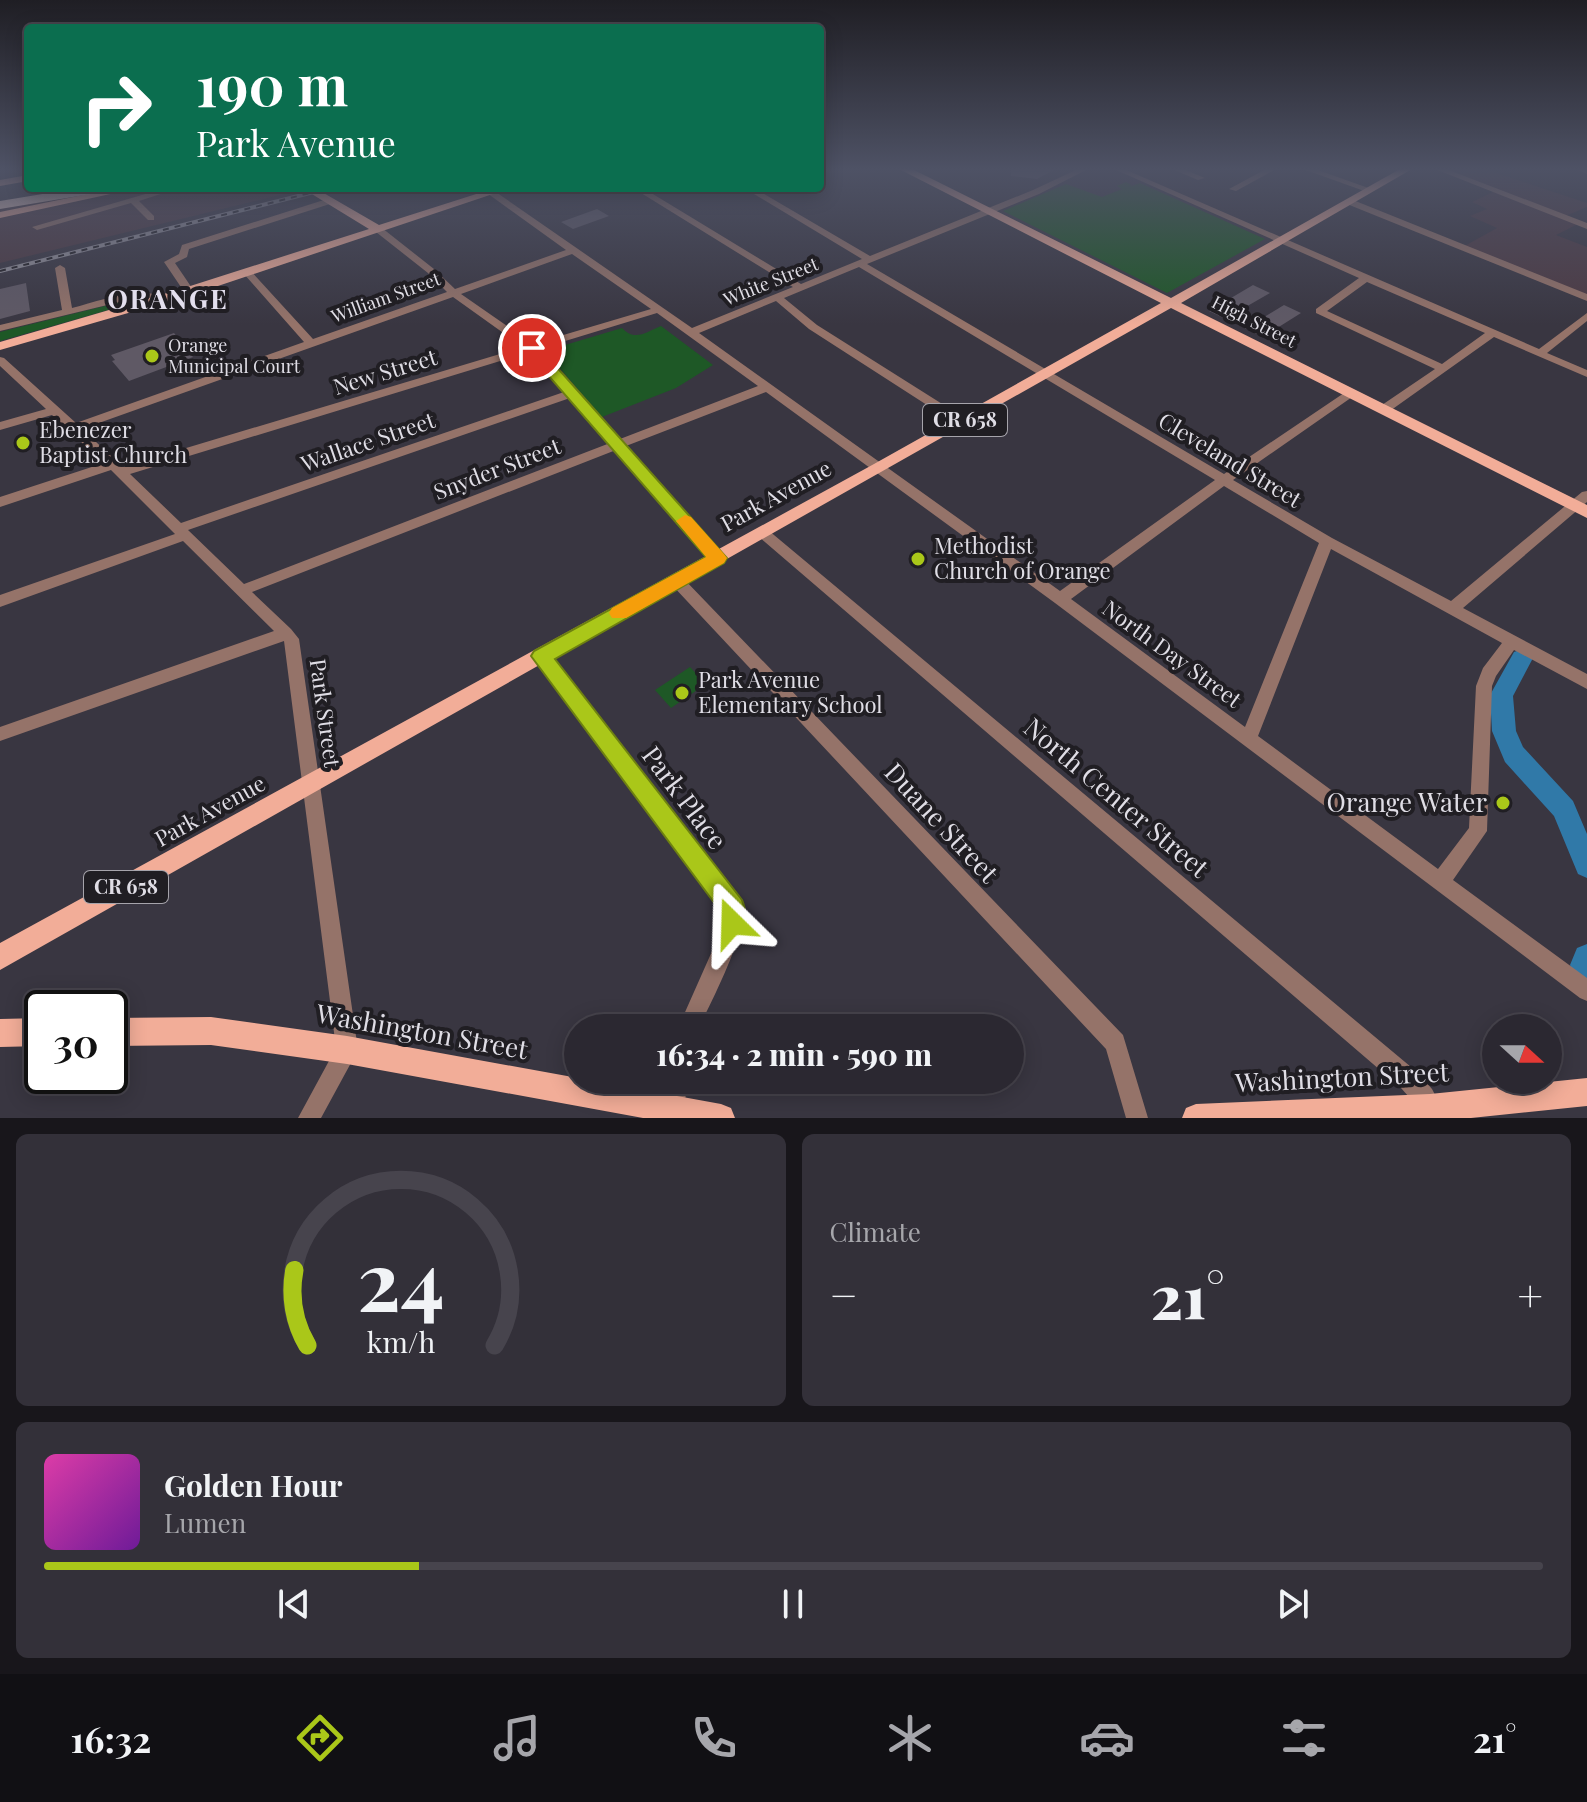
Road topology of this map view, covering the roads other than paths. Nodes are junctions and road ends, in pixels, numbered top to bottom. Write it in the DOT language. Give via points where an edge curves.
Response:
graph roads {
  1 [pos="54,221"];
  2 [pos="266,221"];
  3 [pos="364,221"];
  4 [pos="403,221"];
  5 [pos="531,221"];
  6 [pos="692,221"];
  7 [pos="800,221"];
  8 [pos="963,221"];
  9 [pos="1008,221"];
  10 [pos="1235,221"];
  11 [pos="1316,221"];
  12 [pos="1397,221"];
  13 [pos="37,227"];
  14 [pos="379,230"];
  15 [pos="1280,241"];
  16 [pos="574,250"];
  17 [pos="863,261"];
  18 [pos="60,268"];
  19 [pos="247,272"];
  20 [pos="1366,278"];
  21 [pos="800,287"];
  22 [pos="189,291"];
  23 [pos="454,293"];
  24 [pos="777,297"];
  25 [pos="1587,298"];
  26 [pos="163,299"];
  27 [pos="1171,303"];
  28 [pos="660,309"];
  29 [pos="67,311"];
  30 [pos="1587,316"];
  31 [pos="0,328"];
  32 [pos="691,332"];
  33 [pos="1493,333"];
  34 [pos="311,344"];
  35 [pos="0,346"];
  36 [pos="532,348"];
  37 [pos="1540,353"];
  38 [pos="0,360"];
  39 [pos="1442,368"];
  40 [pos="1045,374"];
  41 [pos="1587,374"];
  42 [pos="767,387"];
  43 [pos="572,393"];
  44 [pos="1351,393"];
  45 [pos="55,410"];
  46 [pos="1383,410"];
  47 [pos="962,422"];
  48 [pos="0,426"];
  49 [pos="74,428"];
  50 [pos="617,444"];
  51 [pos="117,468"];
  52 [pos="880,468"];
  53 [pos="1224,480"];
  54 [pos="0,502"];
  55 [pos="1583,504"];
  56 [pos="180,533"];
  57 [pos="763,533"];
  58 [pos="1327,541"];
  59 [pos="718,558"];
  60 [pos="677,581"];
  61 [pos="242,590"];
  62 [pos="1060,599"];
  63 [pos="0,601"];
  64 [pos="1453,608"];
  65 [pos="286,633"];
  66 [pos="1512,641"];
  67 [pos="541,656"];
  68 [pos="1587,682"];
  69 [pos="0,734"];
  70 [pos="1249,737"];
  71 [pos="311,785"];
  72 [pos="1440,882"];
  73 [pos="0,957"];
  74 [pos="1587,991"];
  75 [pos="694,1014"];
  76 [pos="24,1032"];
  77 [pos="128,1032"];
  78 [pos="0,1033"];
  79 [pos="347,1050"];
  80 [pos="1587,1092"];
  81 [pos="676,1094"];
  82 [pos="1433,1113"];
  83 [pos="677,1115"];
  84 [pos="309,1118"];
  85 [pos="721,1118"];
  86 [pos="1137,1118"];
  87 [pos="1196,1118"];
  1 -- 13 [label="street"];
  2 -- 22 [label="street" via="185,247 184,255 169,262"];
  3 -- 14 [label="main road"];
  4 -- 14 [label="main road"];
  5 -- 16 [label="street, North Day Street"];
  6 -- 21 [label="street"];
  7 -- 17 [label="street, Cleveland Street"];
  8 -- 17 [label="street, White Street"];
  9 -- 27 [label="main road, High Street"];
  10 -- 15 [label="street"];
  11 -- 15 [label="main road, Park Avenue / CR 658"];
  12 -- 25 [label="street"];
  14 -- 19 [label="main road"];
  14 -- 23 [label="street"];
  15 -- 20 [label="street"];
  15 -- 27 [label="main road, Park Avenue / CR 658"];
  16 -- 23 [label="street, William Street"];
  16 -- 28 [label="street, North Day Street"];
  17 -- 21 [label="street, White Street"];
  17 -- 40 [label="street, Cleveland Street"];
  18 -- 29 [label="street"];
  19 -- 22 [label="main road"];
  19 -- 34 [label="street"];
  20 -- 33 [label="street"];
  20 -- 39 [label="street" via="1320,311"];
  21 -- 24 [label="street, White Street"];
  22 -- 26 [label="main road"];
  23 -- 34 [label="street, William Street"];
  23 -- 36 [label="street"];
  24 -- 32 [label="street, White Street"];
  24 -- 47 [label="street" via="813,327"];
  26 -- 29 [label="street" via="132,296"];
  26 -- 35 [label="main road"];
  27 -- 40 [label="main road, Park Avenue / CR 658"];
  27 -- 44 [label="main road, High Street"];
  28 -- 32 [label="street, North Day Street"];
  28 -- 36 [label="street, New Street"];
  29 -- 31 [label="street"];
  30 -- 37 [label="street"];
  32 -- 42 [label="street, North Day Street"];
  33 -- 37 [label="street"];
  33 -- 39 [label="street"];
  34 -- 49 [label="street, William Street"];
  36 -- 43 [label="street"];
  36 -- 51 [label="street, New Street"];
  37 -- 41 [label="street"];
  38 -- 45 [label="street"];
  39 -- 46 [label="street"];
  40 -- 47 [label="main road, Park Avenue / CR 658"];
  40 -- 53 [label="street, Cleveland Street"];
  42 -- 50 [label="street, Snyder Street"];
  42 -- 52 [label="street, North Day Street"];
  43 -- 50 [label="street"];
  43 -- 56 [label="street, Wallace Street"];
  44 -- 46 [label="main road, High Street"];
  44 -- 53 [label="street"];
  45 -- 48 [label="street"];
  45 -- 49 [label="street"];
  46 -- 55 [label="main road, High Street"];
  47 -- 52 [label="main road, Park Avenue / CR 658"];
  49 -- 51 [label="street"];
  50 -- 59 [label="street"];
  50 -- 61 [label="street, Snyder Street"];
  51 -- 54 [label="street, New Street"];
  51 -- 56 [label="street"];
  52 -- 57 [label="main road, Park Avenue / CR 658"];
  52 -- 62 [label="street, North Day Street"];
  53 -- 58 [label="street, Cleveland Street"];
  53 -- 62 [label="street"];
  55 -- 64 [label="street"];
  56 -- 61 [label="street"];
  56 -- 63 [label="street, Wallace Street"];
  57 -- 59 [label="main road, Park Avenue / CR 658"];
  57 -- 82 [label="street, North Center Street" via="1409,1080"];
  58 -- 64 [label="street, Cleveland Street"];
  58 -- 70 [label="street"];
  59 -- 60 [label="main road, Park Avenue / CR 658"];
  60 -- 67 [label="main road, Park Avenue / CR 658"];
  60 -- 86 [label="street, Duane Street" via="1115,1043"];
  61 -- 65 [label="street"];
  62 -- 70 [label="street, North Day Street"];
  64 -- 66 [label="street, Cleveland Street"];
  65 -- 69 [label="street"];
  65 -- 71 [label="street, Park Street"];
  66 -- 68 [label="street, Cleveland Street"];
  66 -- 72 [label="street" via="1484,686 1478,831"];
  67 -- 71 [label="main road, Park Avenue / CR 658"];
  67 -- 75 [label="street, Park Place" via="733,909 731,932"];
  70 -- 72 [label="street, North Day Street"];
  71 -- 73 [label="main road, Park Avenue / CR 658"];
  71 -- 79 [label="street, Park Street"];
  72 -- 74 [label="street, North Day Street"];
  76 -- 78 [label="main road"];
  77 -- 79 [label="main road, Washington Street" via="211,1031"];
  79 -- 83 [label="main road, Washington Street"];
  79 -- 84 [label="street"];
  80 -- 82 [label="main road, Washington Street"];
  81 -- 83 [label="street"];
  82 -- 87 [label="main road, Washington Street"];
  83 -- 85 [label="main road, Washington Street"];
}
